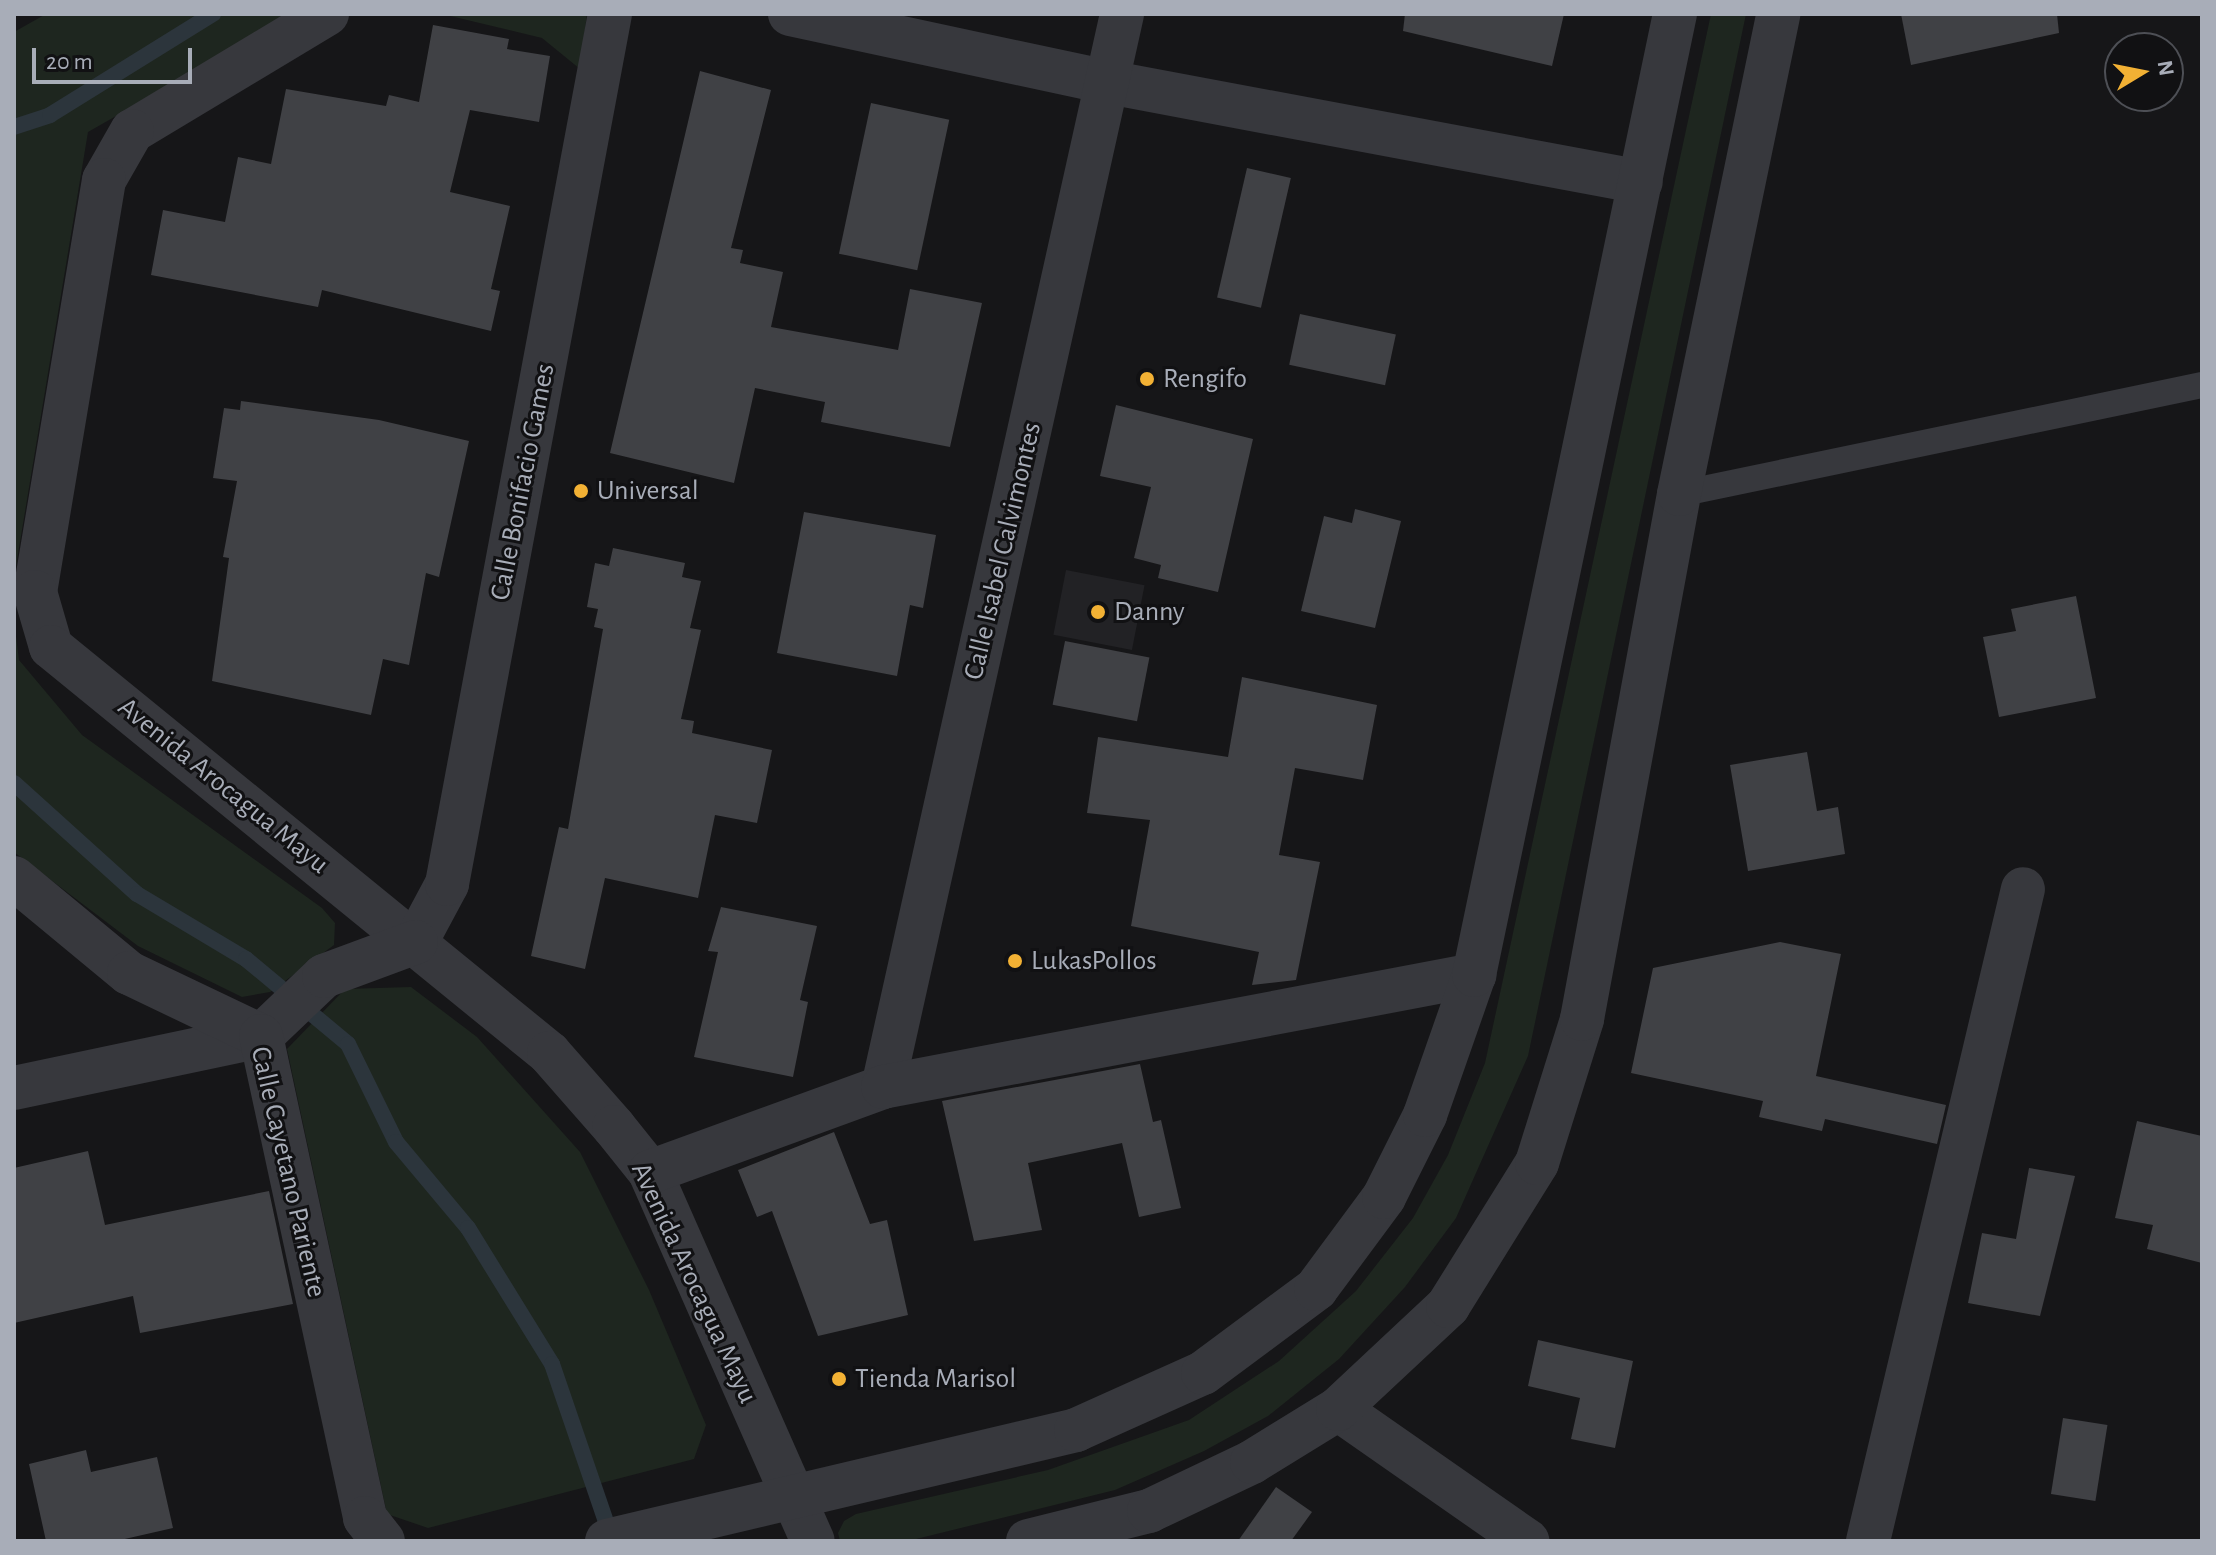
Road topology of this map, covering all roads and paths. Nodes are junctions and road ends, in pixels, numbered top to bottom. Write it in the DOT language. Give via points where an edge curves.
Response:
graph roads {
  1 [pos="327,14"];
  2 [pos="610,14"];
  3 [pos="790,14"];
  4 [pos="1122,14"];
  5 [pos="1675,14"];
  6 [pos="1778,14"];
  7 [pos="1108,82"];
  8 [pos="1641,182"];
  9 [pos="2202,385"];
  10 [pos="1679,494"];
  11 [pos="14,878"];
  12 [pos="2023,889"];
  13 [pos="416,942"];
  14 [pos="1474,975"];
  15 [pos="261,1036"];
  16 [pos="883,1087"];
  17 [pos="14,1088"];
  18 [pos="650,1172"];
  19 [pos="1338,1409"];
  20 [pos="792,1500"];
  21 [pos="620,1538"];
  22 [pos="383,1541"];
  23 [pos="813,1541"];
  24 [pos="1028,1541"];
  25 [pos="1527,1541"];
  26 [pos="1868,1541"];
  1 -- 13 [label="street, Avenida Arocagua Mayu" via="132,131 104,180 35,592 51,647"];
  2 -- 13 [label="street, Calle Bonifacio Games" via="447,884"];
  3 -- 7 [label="street"];
  4 -- 7 [label="street, Calle Isabel Calvimontes"];
  5 -- 8 [label="street"];
  6 -- 10 [label="street"];
  7 -- 8 [label="street"];
  7 -- 16 [label="street, Calle Isabel Calvimontes"];
  8 -- 14 [label="street"];
  9 -- 10 [label="lane"];
  10 -- 19 [label="street" via="1582,1019 1537,1163 1448,1306"];
  11 -- 15 [label="street, Calle Cayetano Pariente" via="129,973"];
  12 -- 26 [label="street"];
  13 -- 15 [label="street" via="324,976"];
  13 -- 18 [label="street, Avenida Arocagua Mayu" via="549,1053"];
  14 -- 16 [label="street"];
  14 -- 20 [label="street" via="1425,1115 1384,1197 1316,1289 1203,1373 1076,1430"];
  15 -- 17 [label="street"];
  15 -- 22 [label="street, Calle Cayetano Pariente" via="365,1518"];
  16 -- 18 [label="street"];
  18 -- 20 [label="street, Avenida Arocagua Mayu"];
  19 -- 24 [label="street" via="1252,1462 1149,1511"];
  19 -- 25 [label="street"];
  20 -- 21 [label="street"];
  20 -- 23 [label="street, Avenida Arocagua Mayu"];
}
